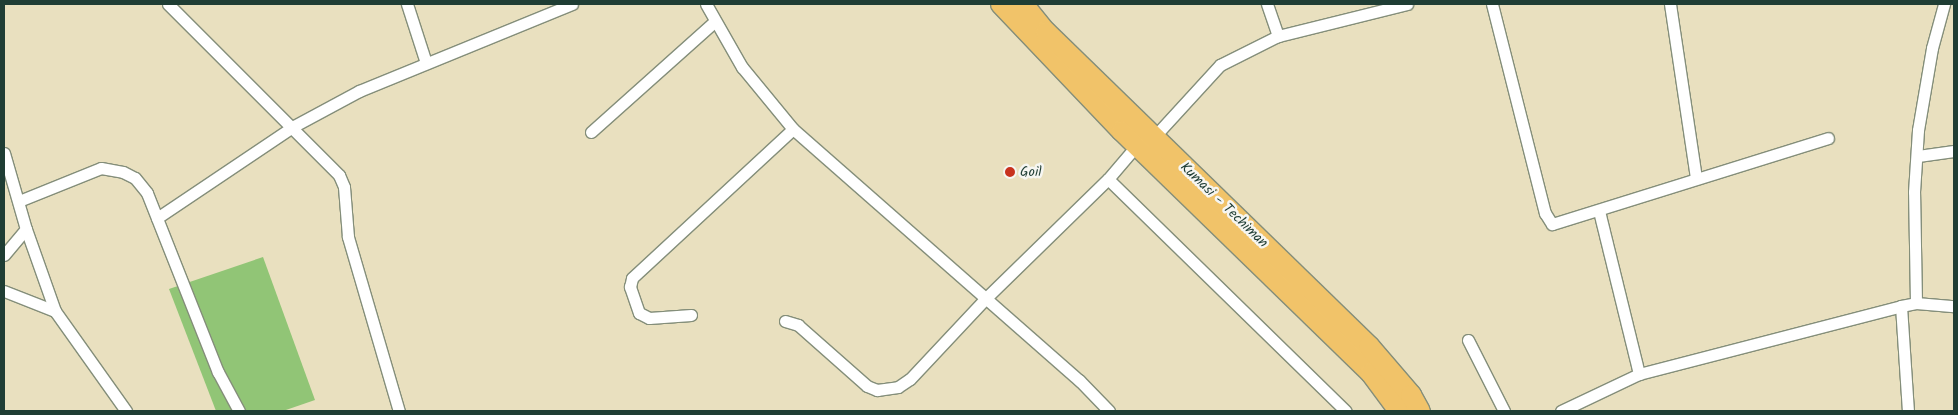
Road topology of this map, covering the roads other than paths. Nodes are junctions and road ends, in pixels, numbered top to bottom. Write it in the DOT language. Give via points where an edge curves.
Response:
graph roads {
  1 [pos="168,4"];
  2 [pos="407,4"];
  3 [pos="572,4"];
  4 [pos="706,4"];
  5 [pos="1000,4"];
  6 [pos="1023,4"];
  7 [pos="1267,4"];
  8 [pos="1407,4"];
  9 [pos="1492,4"];
  10 [pos="1670,4"];
  11 [pos="1944,4"];
  12 [pos="715,21"];
  13 [pos="1278,36"];
  14 [pos="426,62"];
  15 [pos="294,126"];
  16 [pos="793,129"];
  17 [pos="592,132"];
  18 [pos="1828,138"];
  19 [pos="1146,141"];
  20 [pos="1954,151"];
  21 [pos="4,153"];
  22 [pos="1918,156"];
  23 [pos="1696,178"];
  24 [pos="1108,179"];
  25 [pos="19,201"];
  26 [pos="1598,211"];
  27 [pos="157,218"];
  28 [pos="26,229"];
  29 [pos="4,255"];
  30 [pos="4,291"];
  31 [pos="986,298"];
  32 [pos="1916,303"];
  33 [pos="1901,306"];
  34 [pos="1954,306"];
  35 [pos="55,311"];
  36 [pos="691,314"];
  37 [pos="785,321"];
  38 [pos="1468,340"];
  39 [pos="1639,374"];
  40 [pos="126,411"];
  41 [pos="239,411"];
  42 [pos="399,411"];
  43 [pos="1108,411"];
  44 [pos="1346,411"];
  45 [pos="1399,411"];
  46 [pos="1420,411"];
  47 [pos="1504,411"];
  48 [pos="1561,411"];
  49 [pos="1908,411"];
  1 -- 15 [label="street"];
  2 -- 14 [label="street"];
  3 -- 14 [label="street"];
  4 -- 12 [label="street"];
  5 -- 19 [label="highway"];
  6 -- 19 [label="highway, Kumasi - Techiman"];
  7 -- 13 [label="street"];
  8 -- 13 [label="street"];
  9 -- 26 [label="street" via="1547,219 1555,223"];
  10 -- 23 [label="street"];
  11 -- 22 [label="street" via="1921,101"];
  12 -- 16 [label="street" via="754,83"];
  12 -- 17 [label="street"];
  13 -- 19 [label="street" via="1220,65"];
  14 -- 15 [label="street" via="359,91"];
  15 -- 27 [label="street"];
  15 -- 42 [label="street" via="339,175 344,187 348,237"];
  16 -- 31 [label="street"];
  16 -- 36 [label="street" via="632,278 630,287 639,313 649,318"];
  18 -- 23 [label="street"];
  19 -- 24 [label="street"];
  19 -- 45 [label="highway" via="1370,373"];
  19 -- 46 [label="highway, Kumasi - Techiman" via="1369,346 1411,395"];
  20 -- 22 [label="street"];
  21 -- 25 [label="street"];
  22 -- 32 [label="street" via="1914,192"];
  23 -- 26 [label="street"];
  24 -- 31 [label="street"];
  24 -- 44 [label="street"];
  25 -- 27 [label="street" via="90,171 112,169 135,178 147,193"];
  25 -- 28 [label="street"];
  26 -- 39 [label="street"];
  27 -- 41 [label="street" via="218,372"];
  28 -- 29 [label="street"];
  28 -- 35 [label="street"];
  30 -- 35 [label="street"];
  31 -- 37 [label="street" via="910,378 898,387 877,390 867,386 798,326"];
  31 -- 43 [label="street" via="1079,380"];
  32 -- 33 [label="street"];
  32 -- 34 [label="street"];
  33 -- 39 [label="street"];
  33 -- 49 [label="street"];
  35 -- 40 [label="street"];
  38 -- 47 [label="street"];
  39 -- 48 [label="street"];
}
